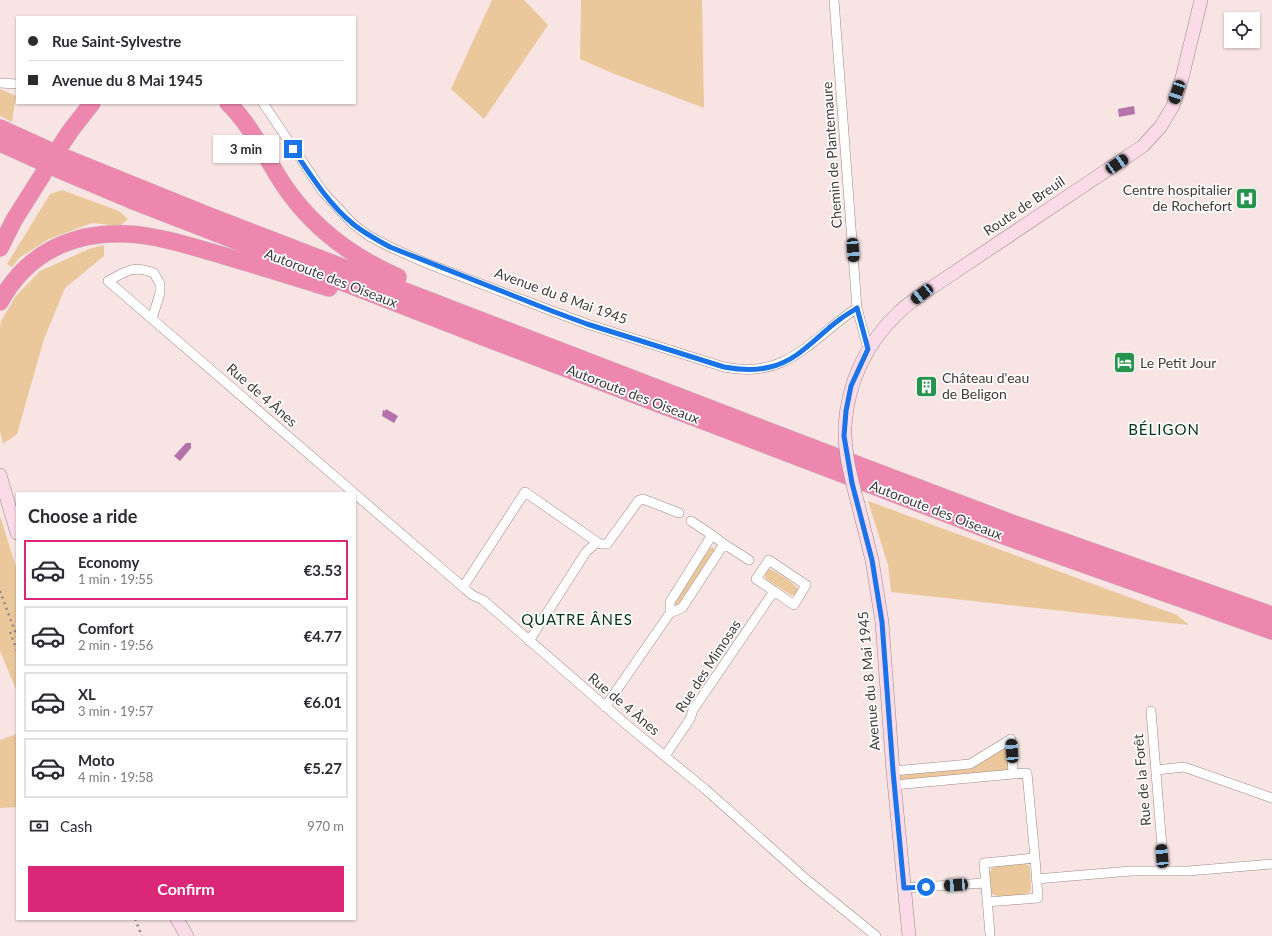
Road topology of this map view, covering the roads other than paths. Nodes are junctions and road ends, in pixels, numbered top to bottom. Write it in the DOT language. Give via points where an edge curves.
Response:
graph roads {
  1 [pos="834,0"];
  2 [pos="1201,0"];
  3 [pos="0,83"];
  4 [pos="16,84"];
  5 [pos="91,104"];
  6 [pos="229,104"];
  7 [pos="264,104"];
  8 [pos="0,128"];
  9 [pos="0,143"];
  10 [pos="61,145"];
  11 [pos="43,174"];
  12 [pos="0,248"];
  13 [pos="0,302"];
  14 [pos="857,308"];
  15 [pos="152,319"];
  16 [pos="499,343"];
  17 [pos="868,349"];
  18 [pos="564,352"];
  19 [pos="845,426"];
  20 [pos="0,476"];
  21 [pos="354,492"];
  22 [pos="356,494"];
  23 [pos="679,513"];
  24 [pos="691,521"];
  25 [pos="16,530"];
  26 [pos="712,535"];
  27 [pos="597,542"];
  28 [pos="724,544"];
  29 [pos="749,560"];
  30 [pos="463,587"];
  31 [pos="774,591"];
  32 [pos="670,613"];
  33 [pos="1272,615"];
  34 [pos="1272,630"];
  35 [pos="529,641"];
  36 [pos="605,707"];
  37 [pos="1151,711"];
  38 [pos="665,756"];
  39 [pos="1156,770"];
  40 [pos="893,771"];
  41 [pos="1013,774"];
  42 [pos="894,785"];
  43 [pos="1272,798"];
  44 [pos="1035,858"];
  45 [pos="1272,864"];
  46 [pos="1164,871"];
  47 [pos="1036,879"];
  48 [pos="985,882"];
  49 [pos="904,888"];
  50 [pos="987,902"];
  51 [pos="177,920"];
  52 [pos="990,934"];
  53 [pos="187,936"];
  54 [pos="876,936"];
  55 [pos="909,936"];
  1 -- 14 [label="street, Chemin de Plantemaure"];
  2 -- 17 [label="street, Route de Breuil" via="1173,106 1161,126 1143,146 922,294 883,328"];
  3 -- 4 [label="street"];
  5 -- 10 [label="highway"];
  6 -- 18 [label="highway" via="246,123 284,185 314,222 330,236 384,271"];
  7 -- 14 [label="street, Avenue du 8 Mai 1945" via="323,192 353,224 370,236 426,263 587,324 724,367 755,370 772,367 788,360"];
  8 -- 18 [label="highway, Autoroute des Oiseaux" via="172,201"];
  9 -- 16 [label="highway, Autoroute des Oiseaux" via="131,200"];
  11 -- 12 [label="highway"];
  13 -- 16 [label="highway" via="20,274 51,249 95,235 130,234 245,262 420,320"];
  14 -- 17 [label="street"];
  15 -- 15 [label="street, Rue de 4 Ânes" via="130,300 108,281 131,269 154,273 160,284 160,293"];
  15 -- 21 [label="street, Rue de 4 Ânes"];
  16 -- 34 [label="highway, Autoroute des Oiseaux" via="1007,538"];
  17 -- 19 [label="street, Route de Breuil" via="851,386"];
  18 -- 33 [label="highway, Autoroute des Oiseaux" via="1009,522"];
  19 -- 40 [label="street, Avenue du 8 Mai 1945, bridge" via="848,464 872,560 882,622"];
  20 -- 25 [label="street"];
  22 -- 30 [label="street, Rue de 4 Ânes"];
  23 -- 27 [label="street" via="643,499 639,500 607,544"];
  24 -- 26 [label="street"];
  26 -- 28 [label="street"];
  26 -- 32 [label="street" via="670,602"];
  27 -- 30 [label="street" via="525,492"];
  27 -- 35 [label="street" via="586,552"];
  28 -- 29 [label="street"];
  28 -- 32 [label="street" via="682,608"];
  30 -- 35 [label="street, Rue de 4 Ânes" via="483,600"];
  31 -- 31 [label="street" via="794,605 806,585 769,560 756,579"];
  31 -- 38 [label="street, Rue des Mimosas"];
  32 -- 36 [label="street"];
  35 -- 36 [label="street, Rue de 4 Ânes"];
  36 -- 38 [label="street, Rue de 4 Ânes"];
  37 -- 39 [label="street, Rue de la Forêt"];
  38 -- 54 [label="street, Rue de 4 Ânes" via="806,879"];
  39 -- 43 [label="street" via="1184,767"];
  39 -- 46 [label="street, Rue de la Forêt"];
  40 -- 41 [label="street" via="970,764 1011,739"];
  40 -- 42 [label="street, Avenue du 8 Mai 1945"];
  41 -- 42 [label="street"];
  41 -- 44 [label="street" via="1027,773"];
  42 -- 49 [label="street, Avenue du 8 Mai 1945"];
  44 -- 47 [label="street"];
  44 -- 48 [label="street" via="984,863"];
  45 -- 46 [label="street"];
  46 -- 47 [label="street" via="1131,871"];
  47 -- 50 [label="street" via="1038,898"];
  48 -- 49 [label="street"];
  48 -- 50 [label="street"];
  49 -- 55 [label="street, Avenue du 8 Mai 1945"];
  50 -- 52 [label="street"];
  51 -- 53 [label="street"];
}
